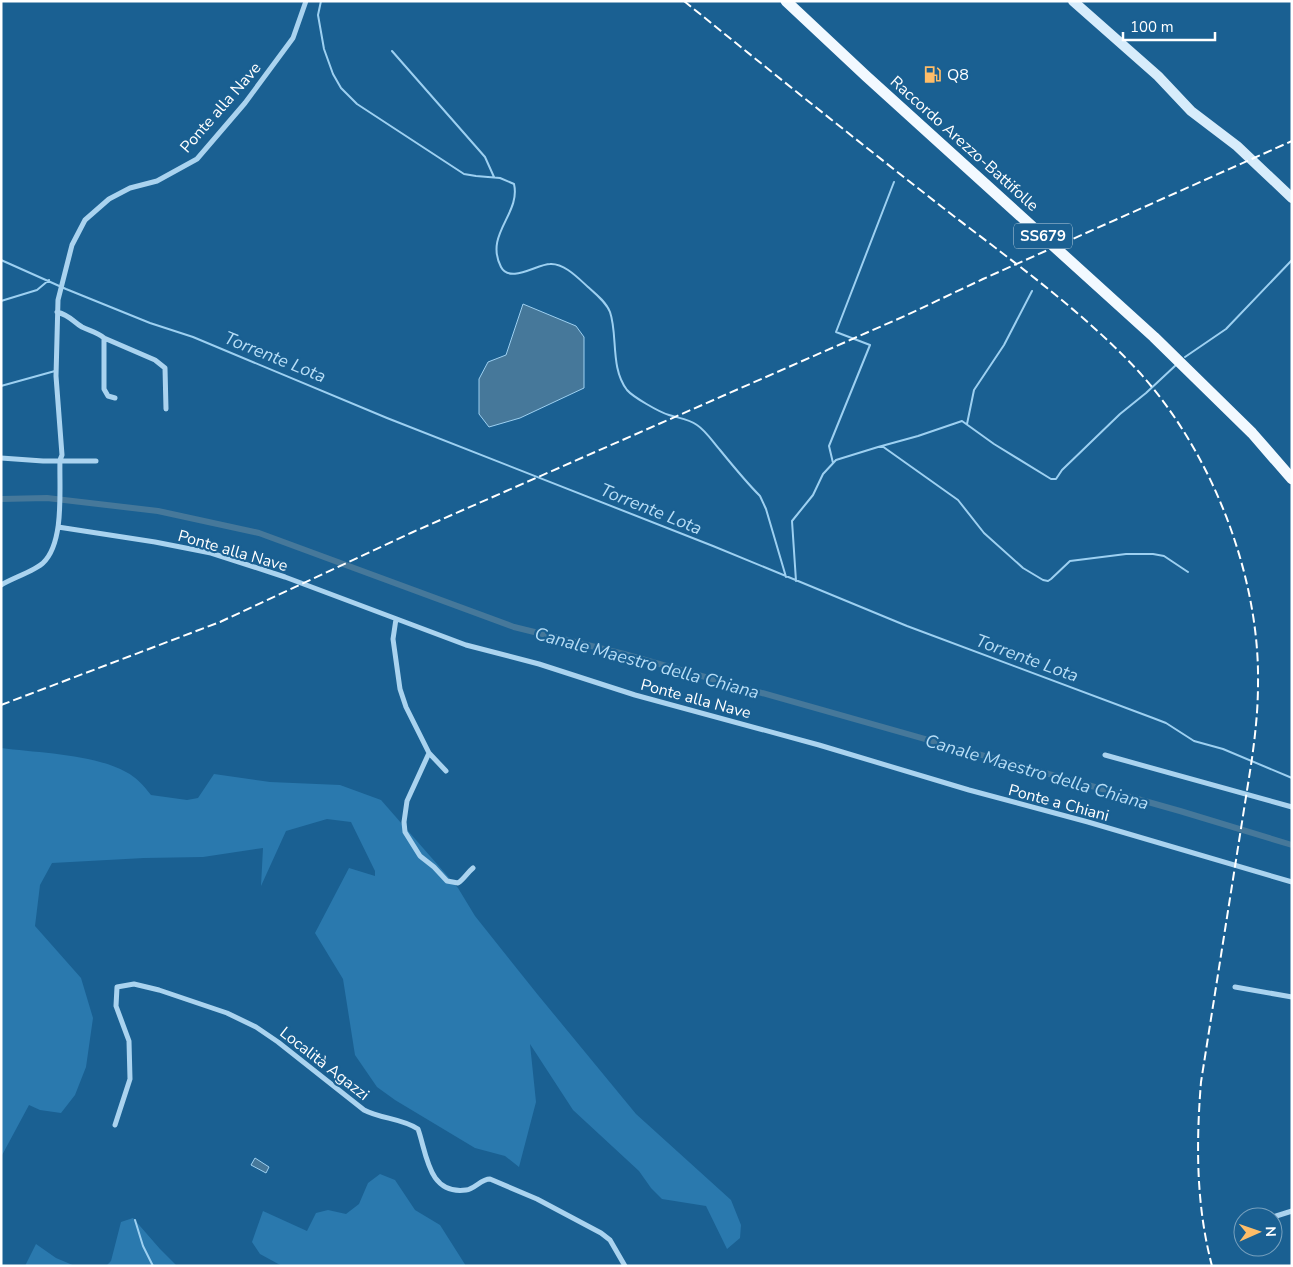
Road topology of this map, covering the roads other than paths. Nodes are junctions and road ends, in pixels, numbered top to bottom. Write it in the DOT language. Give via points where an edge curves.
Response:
graph roads {
  1 [pos="306,1"];
  2 [pos="1073,1"];
  3 [pos="791,4"];
  4 [pos="1292,198"];
  5 [pos="57,312"];
  6 [pos="104,338"];
  7 [pos="115,398"];
  8 [pos="166,409"];
  9 [pos="1,458"];
  10 [pos="60,460"];
  11 [pos="96,461"];
  12 [pos="1292,479"];
  13 [pos="58,525"];
  14 [pos="1,585"];
  15 [pos="396,620"];
  16 [pos="819,745"];
  17 [pos="429,753"];
  18 [pos="1105,755"];
  19 [pos="446,772"];
  20 [pos="1292,807"];
  21 [pos="473,868"];
  22 [pos="1292,882"];
  23 [pos="1235,987"];
  24 [pos="1292,997"];
  25 [pos="114,1126"];
  26 [pos="625,1266"];
  1 -- 5 [label="street, Ponte alla Nave" via="293,38 245,103 197,158 157,181 130,188 109,199 85,220 72,245"];
  2 -- 4 [label="main road" via="1158,76 1191,111 1237,146"];
  3 -- 12 [label="main road, Raccordo Arezzo-Battifolle / SS679" via="866,76 1154,336 1252,433"];
  5 -- 6 [label="street"];
  5 -- 10 [label="street, Ponte alla Nave"];
  6 -- 7 [label="street" via="104,389 108,396"];
  6 -- 8 [label="street" via="155,360 165,368"];
  9 -- 10 [label="street"];
  10 -- 11 [label="street"];
  10 -- 13 [label="street, Ponte alla Nave"];
  13 -- 14 [label="street, Ponte alla Nave" via="54,545 43,563"];
  13 -- 15 [label="street, Ponte alla Nave" via="211,553 286,577"];
  15 -- 16 [label="street, Ponte alla Nave" via="466,645 635,695"];
  15 -- 17 [label="street" via="393,639 400,688"];
  16 -- 22 [label="street, Ponte a Chiani"];
  17 -- 19 [label="street"];
  17 -- 21 [label="street" via="407,801 405,832 420,856 447,881 458,883"];
  18 -- 20 [label="street"];
  23 -- 24 [label="street"];
  25 -- 26 [label="street, Località Agazzi" via="130,1079 129,1041 116,1006 117,987 134,984 228,1013 256,1027 364,1110 404,1121 418,1129 430,1169 446,1188 470,1190 490,1179 601,1233 610,1240"];
}
